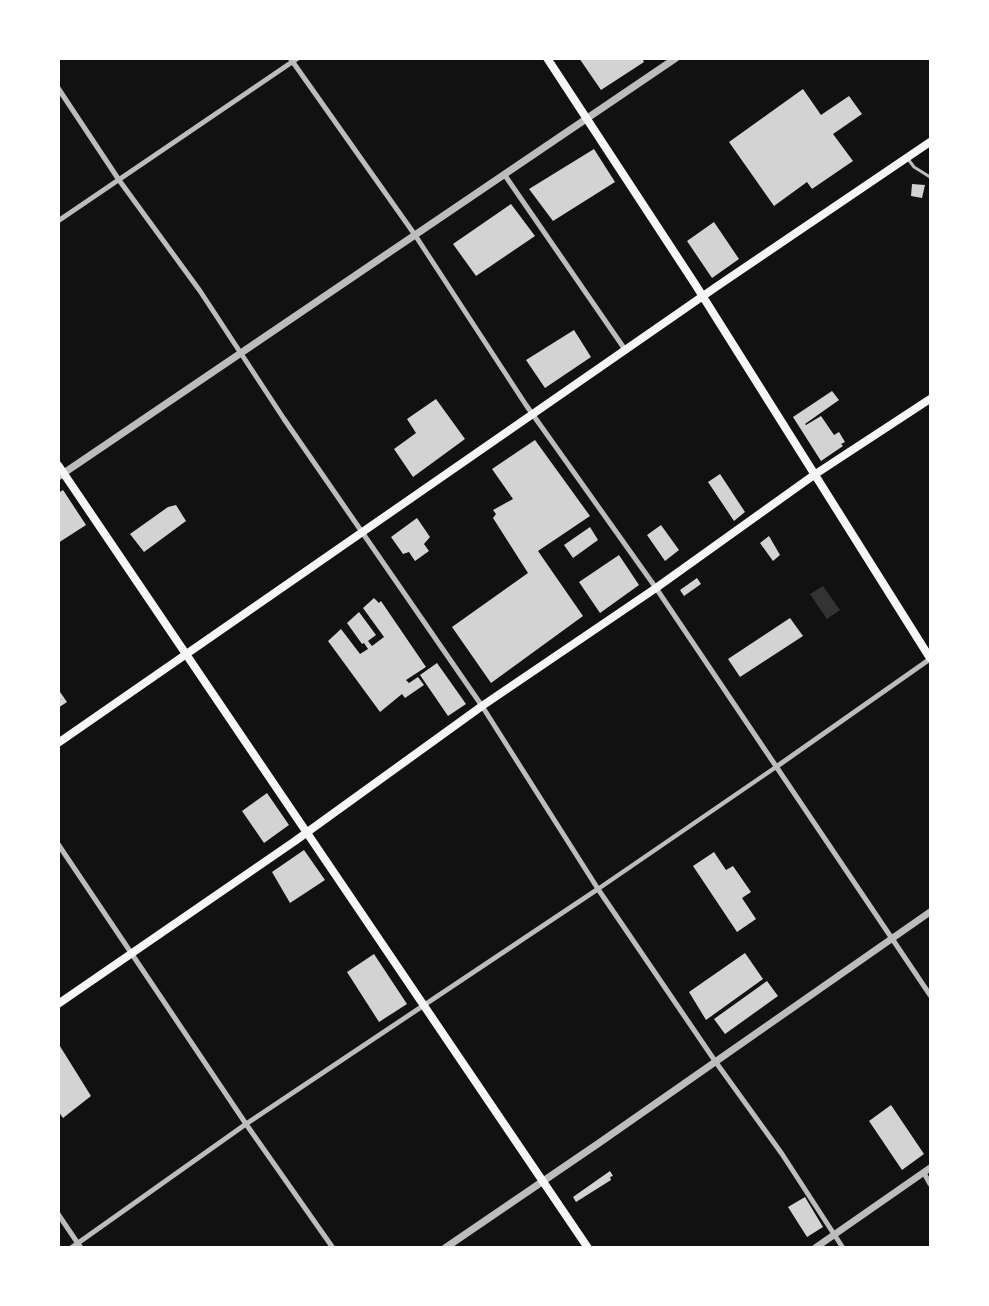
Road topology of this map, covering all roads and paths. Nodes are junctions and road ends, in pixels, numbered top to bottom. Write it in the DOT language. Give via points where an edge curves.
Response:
graph roads {
  1 [pos="298,58"];
  2 [pos="547,58"];
  3 [pos="676,58"];
  4 [pos="291,61"];
  5 [pos="58,88"];
  6 [pos="587,119"];
  7 [pos="930,142"];
  8 [pos="930,147"];
  9 [pos="920,149"];
  10 [pos="906,158"];
  11 [pos="504,174"];
  12 [pos="930,177"];
  13 [pos="119,180"];
  14 [pos="58,210"];
  15 [pos="61,219"];
  16 [pos="415,235"];
  17 [pos="703,296"];
  18 [pos="626,351"];
  19 [pos="241,353"];
  20 [pos="930,399"];
  21 [pos="533,414"];
  22 [pos="58,465"];
  23 [pos="61,475"];
  24 [pos="814,475"];
  25 [pos="363,532"];
  26 [pos="656,588"];
  27 [pos="185,655"];
  28 [pos="930,659"];
  29 [pos="482,706"];
  30 [pos="58,743"];
  31 [pos="776,767"];
  32 [pos="308,831"];
  33 [pos="58,844"];
  34 [pos="598,889"];
  35 [pos="930,912"];
  36 [pos="892,939"];
  37 [pos="133,954"];
  38 [pos="930,995"];
  39 [pos="58,1004"];
  40 [pos="424,1005"];
  41 [pos="715,1060"];
  42 [pos="246,1124"];
  43 [pos="927,1171"];
  44 [pos="544,1181"];
  45 [pos="930,1184"];
  46 [pos="58,1214"];
  47 [pos="834,1234"];
  48 [pos="79,1245"];
  49 [pos="71,1248"];
  50 [pos="333,1248"];
  51 [pos="445,1248"];
  52 [pos="588,1248"];
  53 [pos="815,1248"];
  54 [pos="843,1248"];
  1 -- 4 [label="street"];
  2 -- 6 [label="main road"];
  3 -- 6 [label="street"];
  4 -- 13 [label="street"];
  4 -- 16 [label="street"];
  5 -- 13 [label="street"];
  6 -- 11 [label="street"];
  6 -- 17 [label="main road"];
  7 -- 9 [label="main road"];
  8 -- 9 [label="main road"];
  9 -- 10 [label="main road"];
  10 -- 12 [label="lane"];
  10 -- 17 [label="main road"];
  11 -- 16 [label="street"];
  11 -- 18 [label="street"];
  13 -- 15 [label="street"];
  13 -- 19 [label="street"];
  14 -- 15 [label="street"];
  16 -- 19 [label="street"];
  16 -- 21 [label="street"];
  17 -- 18 [label="main road"];
  17 -- 24 [label="main road"];
  18 -- 21 [label="main road"];
  19 -- 23 [label="street"];
  19 -- 25 [label="street"];
  20 -- 24 [label="main road"];
  21 -- 25 [label="main road"];
  21 -- 26 [label="street"];
  22 -- 23 [label="main road"];
  23 -- 27 [label="main road"];
  24 -- 26 [label="main road"];
  24 -- 28 [label="main road"];
  25 -- 27 [label="main road"];
  25 -- 29 [label="street"];
  26 -- 29 [label="main road"];
  26 -- 31 [label="street"];
  27 -- 30 [label="main road"];
  27 -- 32 [label="main road"];
  28 -- 31 [label="street"];
  29 -- 32 [label="main road"];
  29 -- 34 [label="street"];
  31 -- 34 [label="street"];
  31 -- 36 [label="street"];
  32 -- 37 [label="main road"];
  32 -- 40 [label="main road"];
  33 -- 37 [label="street"];
  34 -- 40 [label="street"];
  34 -- 41 [label="street"];
  35 -- 36 [label="street"];
  36 -- 38 [label="street"];
  36 -- 41 [label="street"];
  37 -- 39 [label="main road"];
  37 -- 42 [label="street"];
  40 -- 42 [label="street"];
  40 -- 44 [label="main road"];
  41 -- 44 [label="street"];
  41 -- 47 [label="street"];
  42 -- 48 [label="street"];
  42 -- 50 [label="street"];
  43 -- 45 [label="street"];
  43 -- 47 [label="street"];
  44 -- 51 [label="street"];
  44 -- 52 [label="main road"];
  46 -- 48 [label="street"];
  47 -- 53 [label="street"];
  47 -- 54 [label="street"];
  48 -- 49 [label="street"];
}
